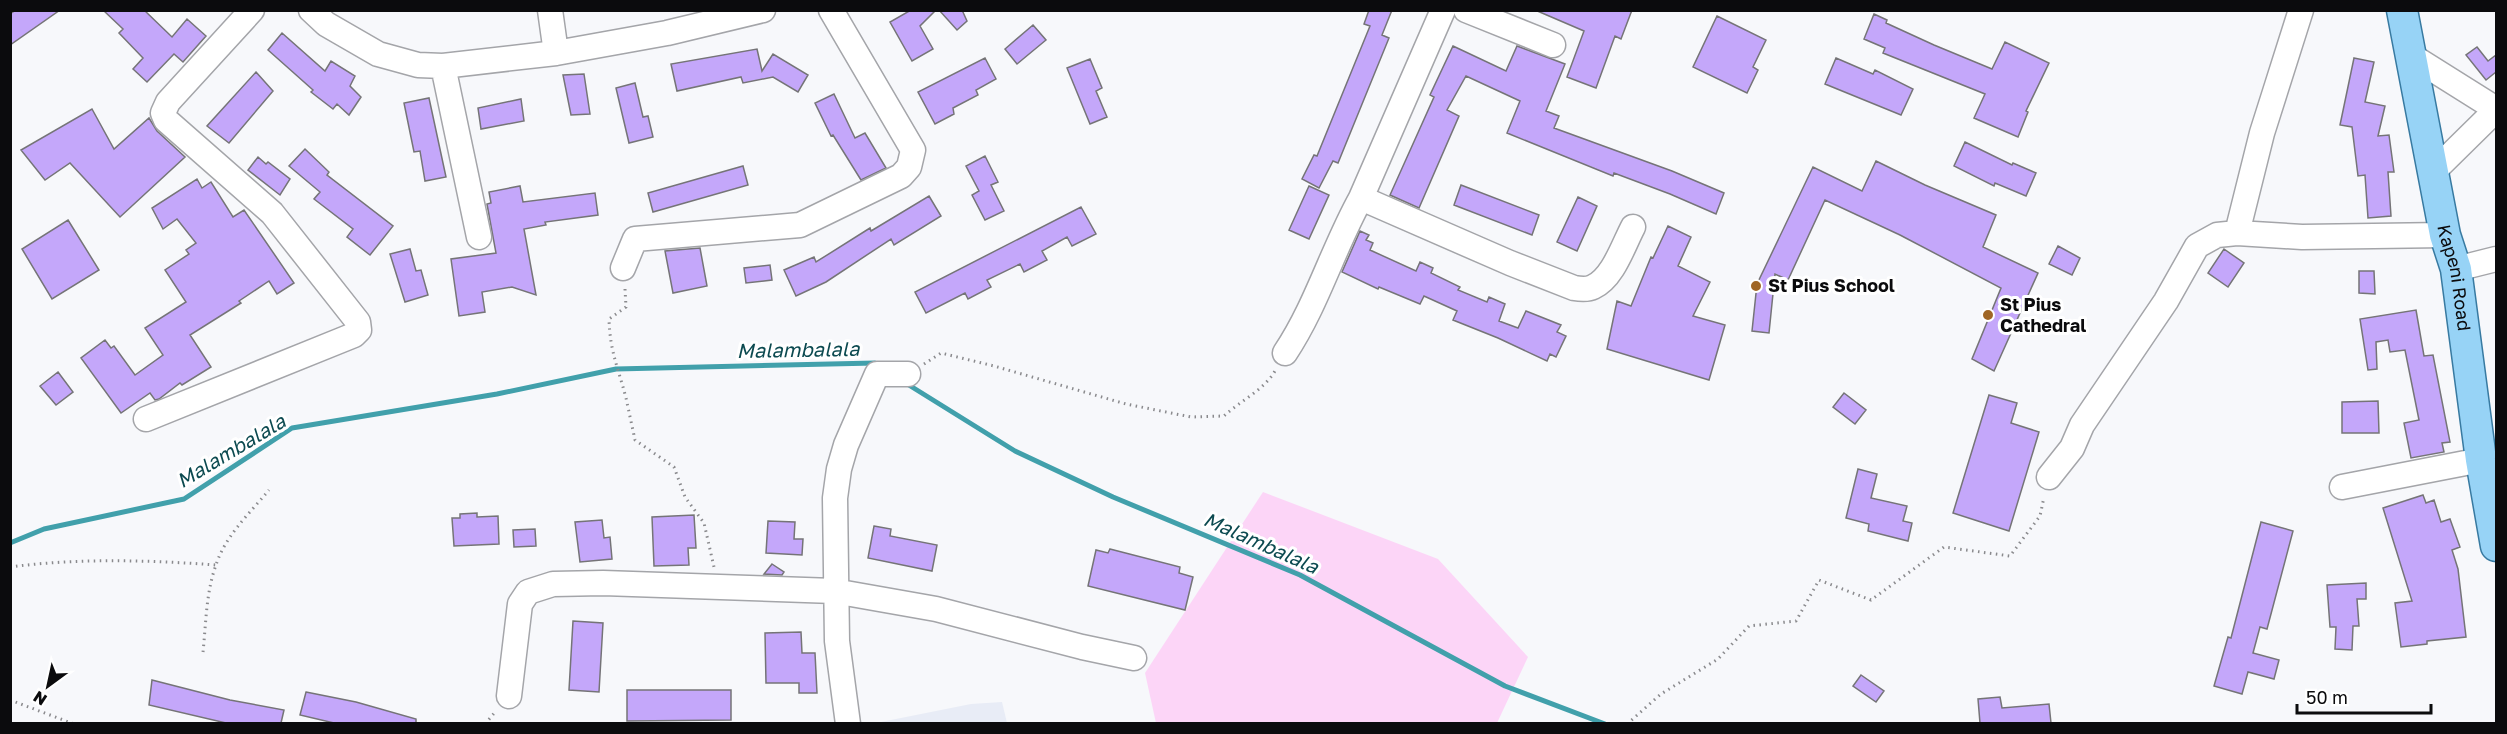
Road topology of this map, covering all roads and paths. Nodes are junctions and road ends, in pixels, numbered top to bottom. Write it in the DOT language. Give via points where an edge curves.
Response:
graph roads {
  1 [pos="252,10"];
  2 [pos="311,10"];
  3 [pos="550,10"];
  4 [pos="763,10"];
  5 [pos="831,10"];
  6 [pos="1443,10"];
  7 [pos="1466,10"];
  8 [pos="2301,10"];
  9 [pos="2402,10"];
  10 [pos="1553,45"];
  11 [pos="556,53"];
  12 [pos="2410,55"];
  13 [pos="443,66"];
  14 [pos="2496,110"];
  15 [pos="2434,171"];
  16 [pos="1361,198"];
  17 [pos="1633,227"];
  18 [pos="2237,233"];
  19 [pos="2445,235"];
  20 [pos="479,237"];
  21 [pos="2496,260"];
  22 [pos="623,268"];
  23 [pos="2456,270"];
  24 [pos="1285,353"];
  25 [pos="908,374"];
  26 [pos="146,419"];
  27 [pos="2481,460"];
  28 [pos="2049,477"];
  29 [pos="2342,487"];
  30 [pos="269,490"];
  31 [pos="2496,546"];
  32 [pos="216,565"];
  33 [pos="10,567"];
  34 [pos="718,586"];
  35 [pos="834,591"];
  36 [pos="203,652"];
  37 [pos="1134,658"];
  38 [pos="508,696"];
  39 [pos="10,700"];
  40 [pos="74,723"];
  41 [pos="848,723"];
  42 [pos="1627,723"];
  1 -- 26 [label="street" via="163,112 166,120 272,213 358,322 359,330"];
  2 -- 13 [label="street" via="326,24 378,54 418,65"];
  3 -- 11 [label="street"];
  4 -- 11 [label="street"];
  5 -- 22 [label="street" via="913,150 909,167 901,176 800,225 635,239"];
  6 -- 16 [label="street"];
  7 -- 10 [label="street"];
  8 -- 18 [label="street" via="2262,133"];
  9 -- 12 [label="main road, Kapeni Road"];
  11 -- 13 [label="street"];
  12 -- 14 [label="street"];
  12 -- 15 [label="main road, Kapeni Road"];
  13 -- 20 [label="street"];
  14 -- 15 [label="street"];
  15 -- 19 [label="main road, Kapeni Road"];
  16 -- 17 [label="street" via="1574,288 1593,287 1603,279"];
  16 -- 24 [label="street"];
  18 -- 19 [label="street" via="2302,237"];
  18 -- 28 [label="street" via="2217,235 2197,246 2166,301 2082,425 2072,448"];
  19 -- 23 [label="main road, Kapeni Road"];
  21 -- 23 [label="street"];
  22 -- 34 [label="path" via="626,307 609,319 610,341 635,440 674,467 685,497 704,523"];
  23 -- 27 [label="main road, Kapeni Road"];
  24 -- 25 [label="path" via="1272,377 1224,416 1191,417 1126,404 941,353"];
  25 -- 35 [label="street" via="877,374 846,445 835,498"];
  27 -- 29 [label="street"];
  27 -- 31 [label="main road, Kapeni Road"];
  28 -- 42 [label="path" via="2040,516 2010,556 1944,547 1870,600 1818,580 1796,621 1749,626 1718,659 1661,694"];
  30 -- 32 [label="path" via="231,536"];
  32 -- 33 [label="path" via="150,560"];
  32 -- 36 [label="path"];
  34 -- 35 [label="street"];
  34 -- 38 [label="street" via="553,584 528,592 520,604"];
  35 -- 37 [label="street" via="936,609"];
  35 -- 41 [label="street"];
  39 -- 40 [label="path"];
}
